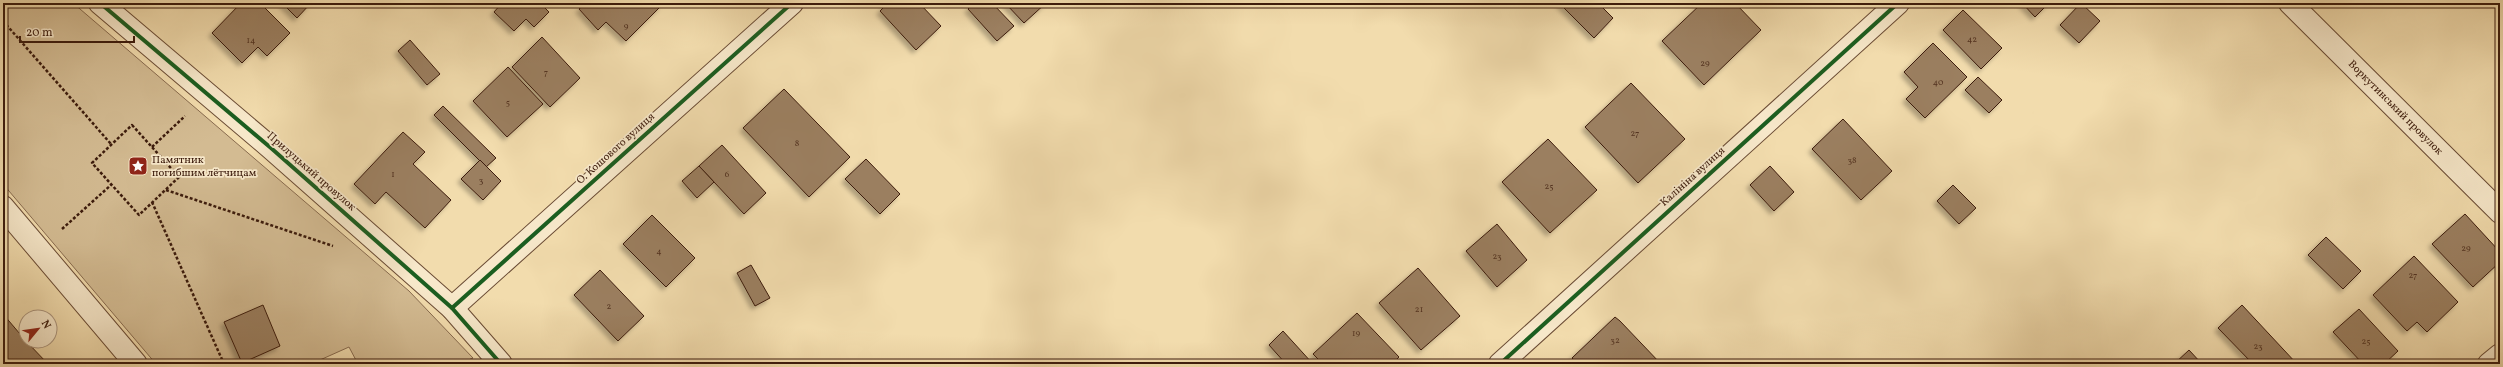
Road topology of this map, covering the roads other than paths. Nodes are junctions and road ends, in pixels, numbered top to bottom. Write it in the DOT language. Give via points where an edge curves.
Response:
graph roads {
  1 [pos="100,3"];
  2 [pos="792,3"];
  3 [pos="1898,3"];
  4 [pos="2290,3"];
  5 [pos="3,207"];
  6 [pos="2500,212"];
  7 [pos="452,308"];
  8 [pos="2500,354"];
  9 [pos="136,364"];
  10 [pos="501,364"];
  11 [pos="1500,364"];
  12 [pos="2489,364"];
  1 -- 7 [label="street, Прилуцький провулок"];
  2 -- 7 [label="street, О. Кошового вулиця"];
  3 -- 11 [label="street, Калініна вулиця"];
  4 -- 6 [label="street, Воркутинський провулок"];
  5 -- 9 [label="street"];
  7 -- 10 [label="street, Прилуцький провулок"];
  8 -- 12 [label="street"];
}
